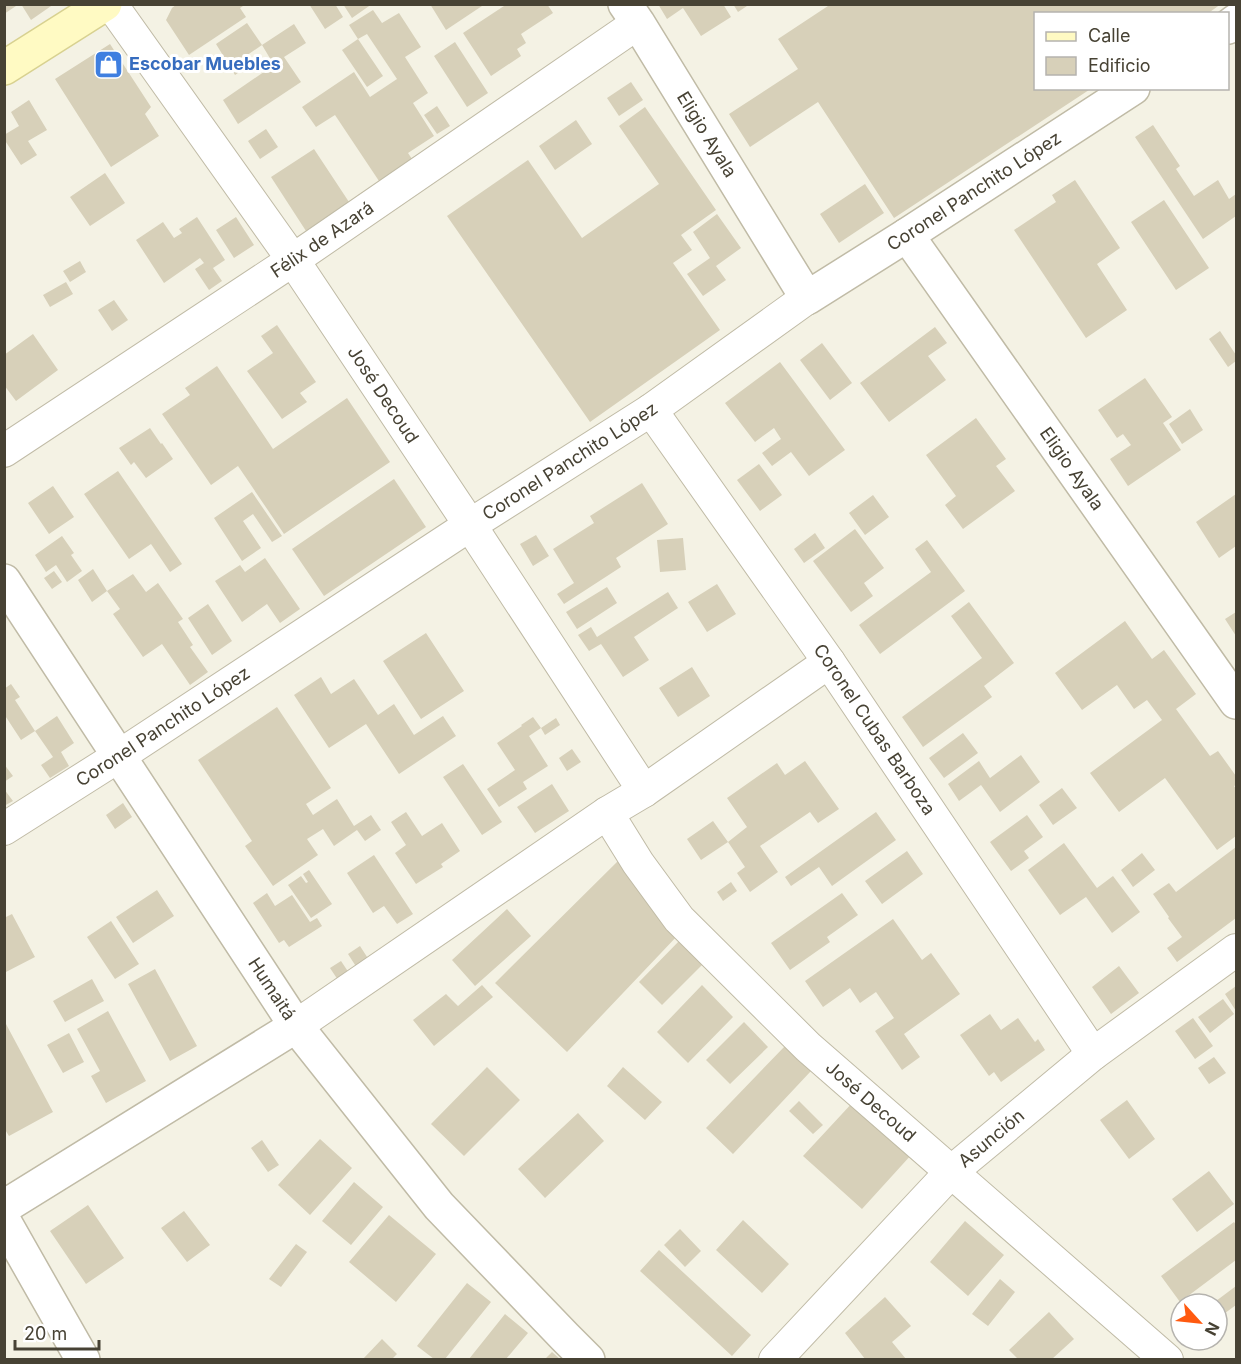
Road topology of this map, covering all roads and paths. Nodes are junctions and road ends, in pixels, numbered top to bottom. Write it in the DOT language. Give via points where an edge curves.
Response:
graph roads {
  1 [pos="105,4"];
  2 [pos="111,4"];
  3 [pos="631,14"];
  4 [pos="4,68"];
  5 [pos="1130,90"];
  6 [pos="908,235"];
  7 [pos="293,260"];
  8 [pos="807,298"];
  9 [pos="651,410"];
  10 [pos="4,451"];
  11 [pos="470,525"];
  12 [pos="4,580"];
  13 [pos="829,662"];
  14 [pos="1236,702"];
  15 [pos="119,756"];
  16 [pos="644,791"];
  17 [pos="607,813"];
  18 [pos="4,829"];
  19 [pos="1236,950"];
  20 [pos="296,1026"];
  21 [pos="1093,1054"];
  22 [pos="951,1172"];
  23 [pos="4,1207"];
  24 [pos="4,1221"];
  25 [pos="83,1359"];
  26 [pos="588,1359"];
  27 [pos="775,1359"];
  28 [pos="1167,1359"];
  1 -- 4 [label="main road"];
  2 -- 7 [label="street, José Decoud"];
  3 -- 7 [label="street, Félix de Azará"];
  3 -- 8 [label="street, Eligio Ayala"];
  5 -- 6 [label="street, Coronel Panchito López"];
  6 -- 8 [label="street, Coronel Panchito López"];
  6 -- 14 [label="street, Eligio Ayala"];
  7 -- 10 [label="street, Félix de Azará"];
  7 -- 11 [label="street, José Decoud"];
  8 -- 9 [label="street, Coronel Panchito López"];
  9 -- 11 [label="street, Coronel Panchito López"];
  9 -- 13 [label="street, Coronel Cubas Barboza"];
  11 -- 15 [label="street, Coronel Panchito López"];
  11 -- 16 [label="street, José Decoud"];
  12 -- 15 [label="street, Humaitá"];
  13 -- 16 [label="street"];
  13 -- 21 [label="street, Coronel Cubas Barboza"];
  15 -- 18 [label="street, Coronel Panchito López"];
  15 -- 20 [label="street, Humaitá"];
  16 -- 17 [label="street"];
  17 -- 20 [label="street"];
  17 -- 22 [label="street, José Decoud" via="679,919 808,1047"];
  19 -- 21 [label="street, Asunción"];
  20 -- 23 [label="street"];
  20 -- 26 [label="street, Humaitá" via="440,1206"];
  21 -- 22 [label="street, Asunción"];
  22 -- 27 [label="street, Asunción"];
  22 -- 28 [label="street, José Decoud"];
  24 -- 25 [label="street"];
}
